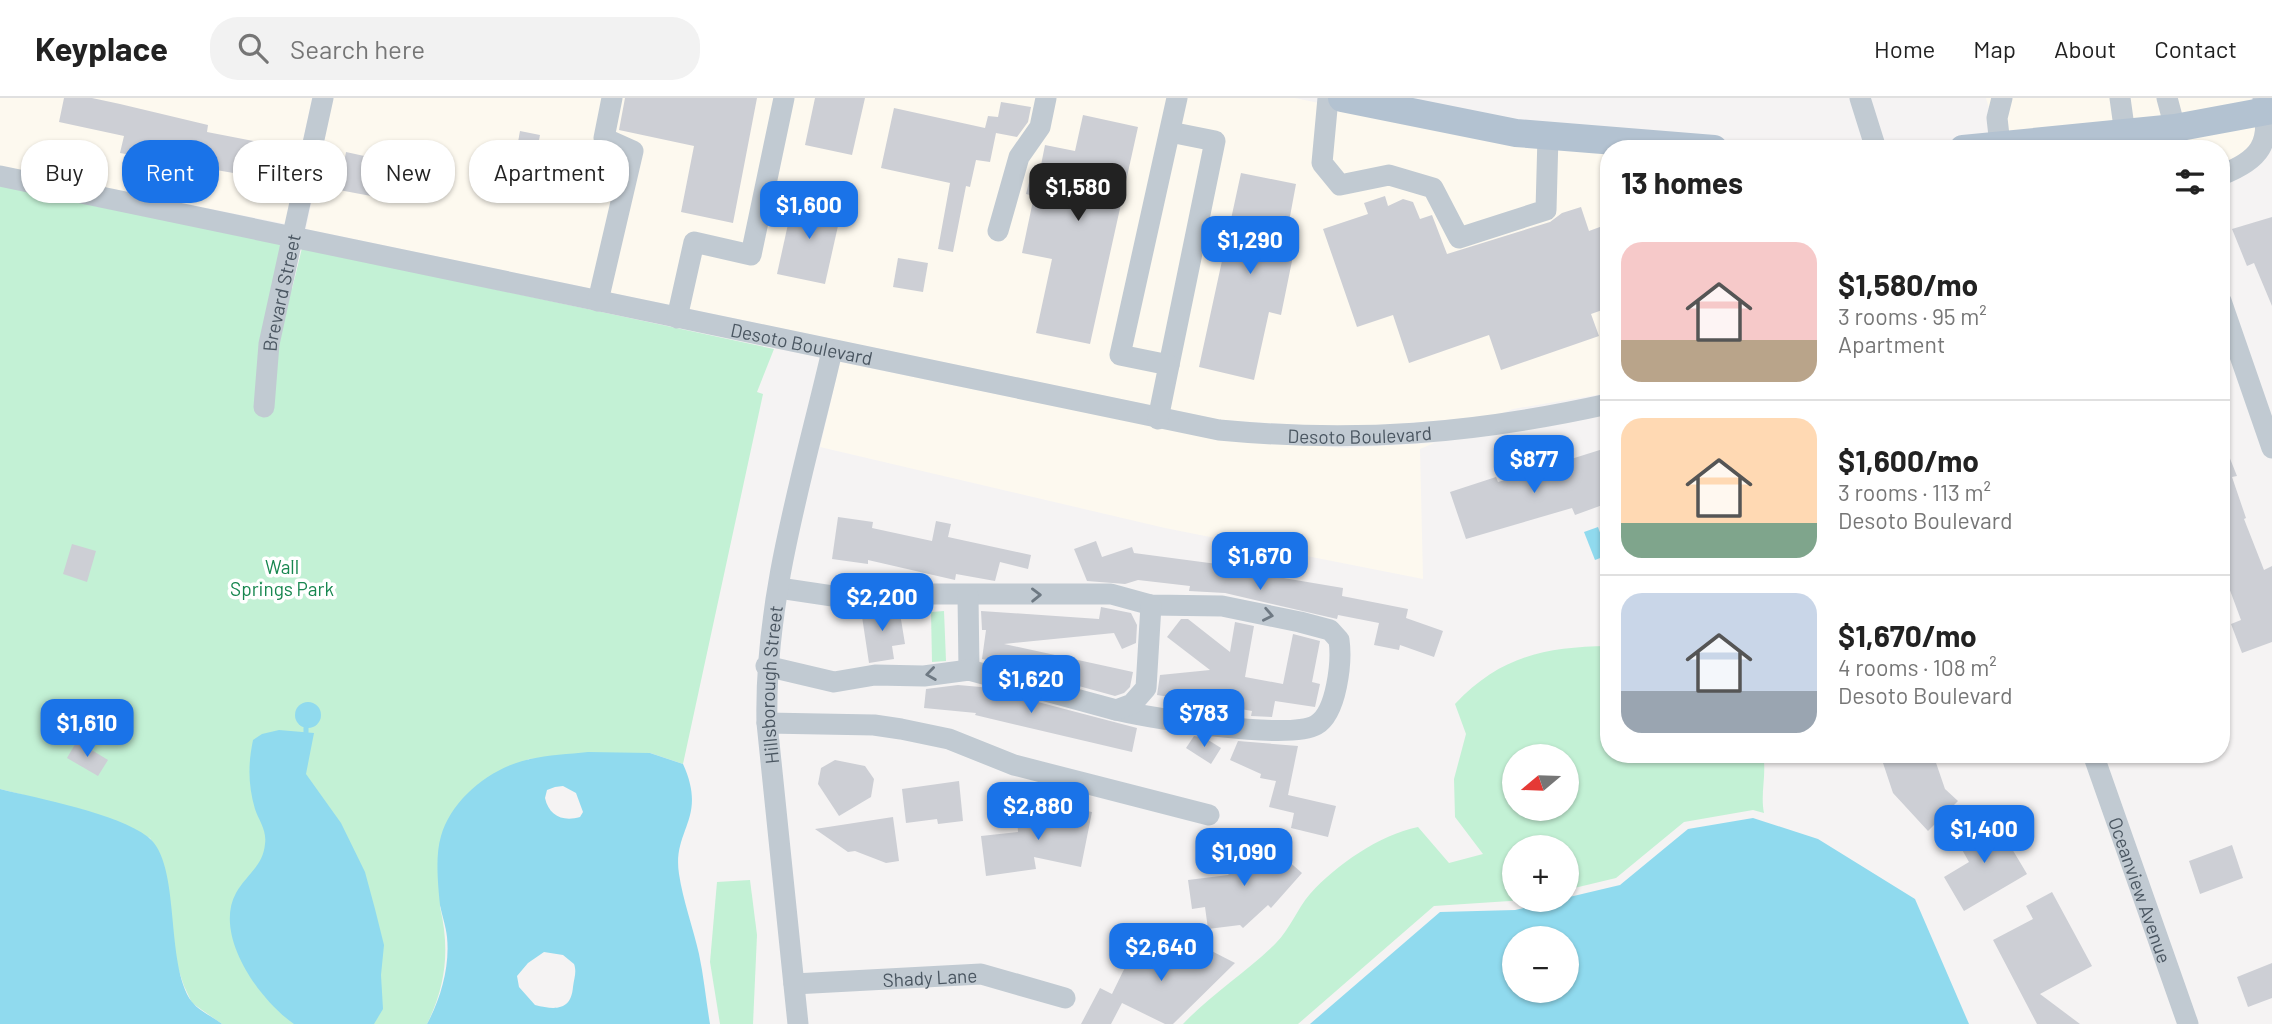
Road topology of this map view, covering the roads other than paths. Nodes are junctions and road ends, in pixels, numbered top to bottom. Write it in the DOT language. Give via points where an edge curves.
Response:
graph roads {
  1 [pos="323,98"];
  2 [pos="612,98"];
  3 [pos="784,98"];
  4 [pos="1046,98"];
  5 [pos="1177,98"];
  6 [pos="1328,98"];
  7 [pos="1342,98"];
  8 [pos="1860,98"];
  9 [pos="2002,98"];
  10 [pos="2120,98"];
  11 [pos="2167,98"];
  12 [pos="2267,106"];
  13 [pos="2175,128"];
  14 [pos="1170,132"];
  15 [pos="2125,134"];
  16 [pos="1548,136"];
  17 [pos="1873,140"];
  18 [pos="1999,140"];
  19 [pos="2057,140"];
  20 [pos="1600,141"];
  21 [pos="2230,171"];
  22 [pos="0,176"];
  23 [pos="998,231"];
  24 [pos="294,236"];
  25 [pos="598,301"];
  26 [pos="677,318"];
  27 [pos="2230,327"];
  28 [pos="832,351"];
  29 [pos="1169,365"];
  30 [pos="1600,406"];
  31 [pos="264,407"];
  32 [pos="1158,419"];
  33 [pos="2272,448"];
  34 [pos="779,588"];
  35 [pos="968,596"];
  36 [pos="1152,604"];
  37 [pos="766,666"];
  38 [pos="969,670"];
  39 [pos="1116,710"];
  40 [pos="767,723"];
  41 [pos="2097,763"];
  42 [pos="1209,816"];
  43 [pos="794,984"];
  44 [pos="1065,998"];
  45 [pos="798,1024"];
  46 [pos="2188,1024"];
  1 -- 24 [label="street, Brevard Street"];
  2 -- 25 [label="street" via="604,138 633,151"];
  3 -- 26 [label="street" via="751,255 694,242"];
  4 -- 23 [label="street" via="1040,127 1019,157"];
  5 -- 14 [label="street"];
  6 -- 16 [label="street" via="1322,163 1340,185 1388,174 1433,188 1459,238 1546,210"];
  7 -- 16 [label="main road"];
  8 -- 17 [label="street"];
  9 -- 18 [label="street" via="1997,118"];
  10 -- 15 [label="street"];
  11 -- 13 [label="street"];
  12 -- 13 [label="main road"];
  12 -- 21 [label="street" via="2265,149"];
  13 -- 15 [label="main road"];
  14 -- 29 [label="street" via="1215,141"];
  14 -- 29 [label="street" via="1120,355"];
  15 -- 19 [label="main road"];
  16 -- 20 [label="main road"];
  22 -- 24 [label="street, Desoto Boulevard"];
  24 -- 25 [label="street, Desoto Boulevard"];
  24 -- 31 [label="street, Brevard Street" via="269,344"];
  25 -- 26 [label="street, Desoto Boulevard"];
  26 -- 28 [label="street, Desoto Boulevard"];
  27 -- 33 [label="street"];
  28 -- 32 [label="street, Desoto Boulevard"];
  28 -- 34 [label="street, Hillsborough Street"];
  29 -- 32 [label="street"];
  30 -- 32 [label="street, Desoto Boulevard" via="1477,429 1346,438 1219,430"];
  34 -- 35 [label="street" via="846,598"];
  34 -- 37 [label="street, Hillsborough Street"];
  35 -- 36 [label="street, one-way" via="1111,594"];
  35 -- 38 [label="street"];
  36 -- 39 [label="street" via="1146,688 1141,698"];
  36 -- 39 [label="street, one-way" via="1222,606 1330,630 1339,640 1341,653 1329,707 1319,723 1303,730 1231,727"];
  38 -- 37 [label="street, one-way" via="834,682"];
  37 -- 40 [label="street, Hillsborough Street"];
  38 -- 39 [label="street"];
  40 -- 42 [label="street" via="874,725 949,739 1014,765"];
  40 -- 43 [label="street, Hillsborough Street"];
  41 -- 46 [label="street, Oceanview Avenue"];
  43 -- 44 [label="street, Shady Lane" via="981,974"];
  43 -- 45 [label="street, Hillsborough Street"];
}
